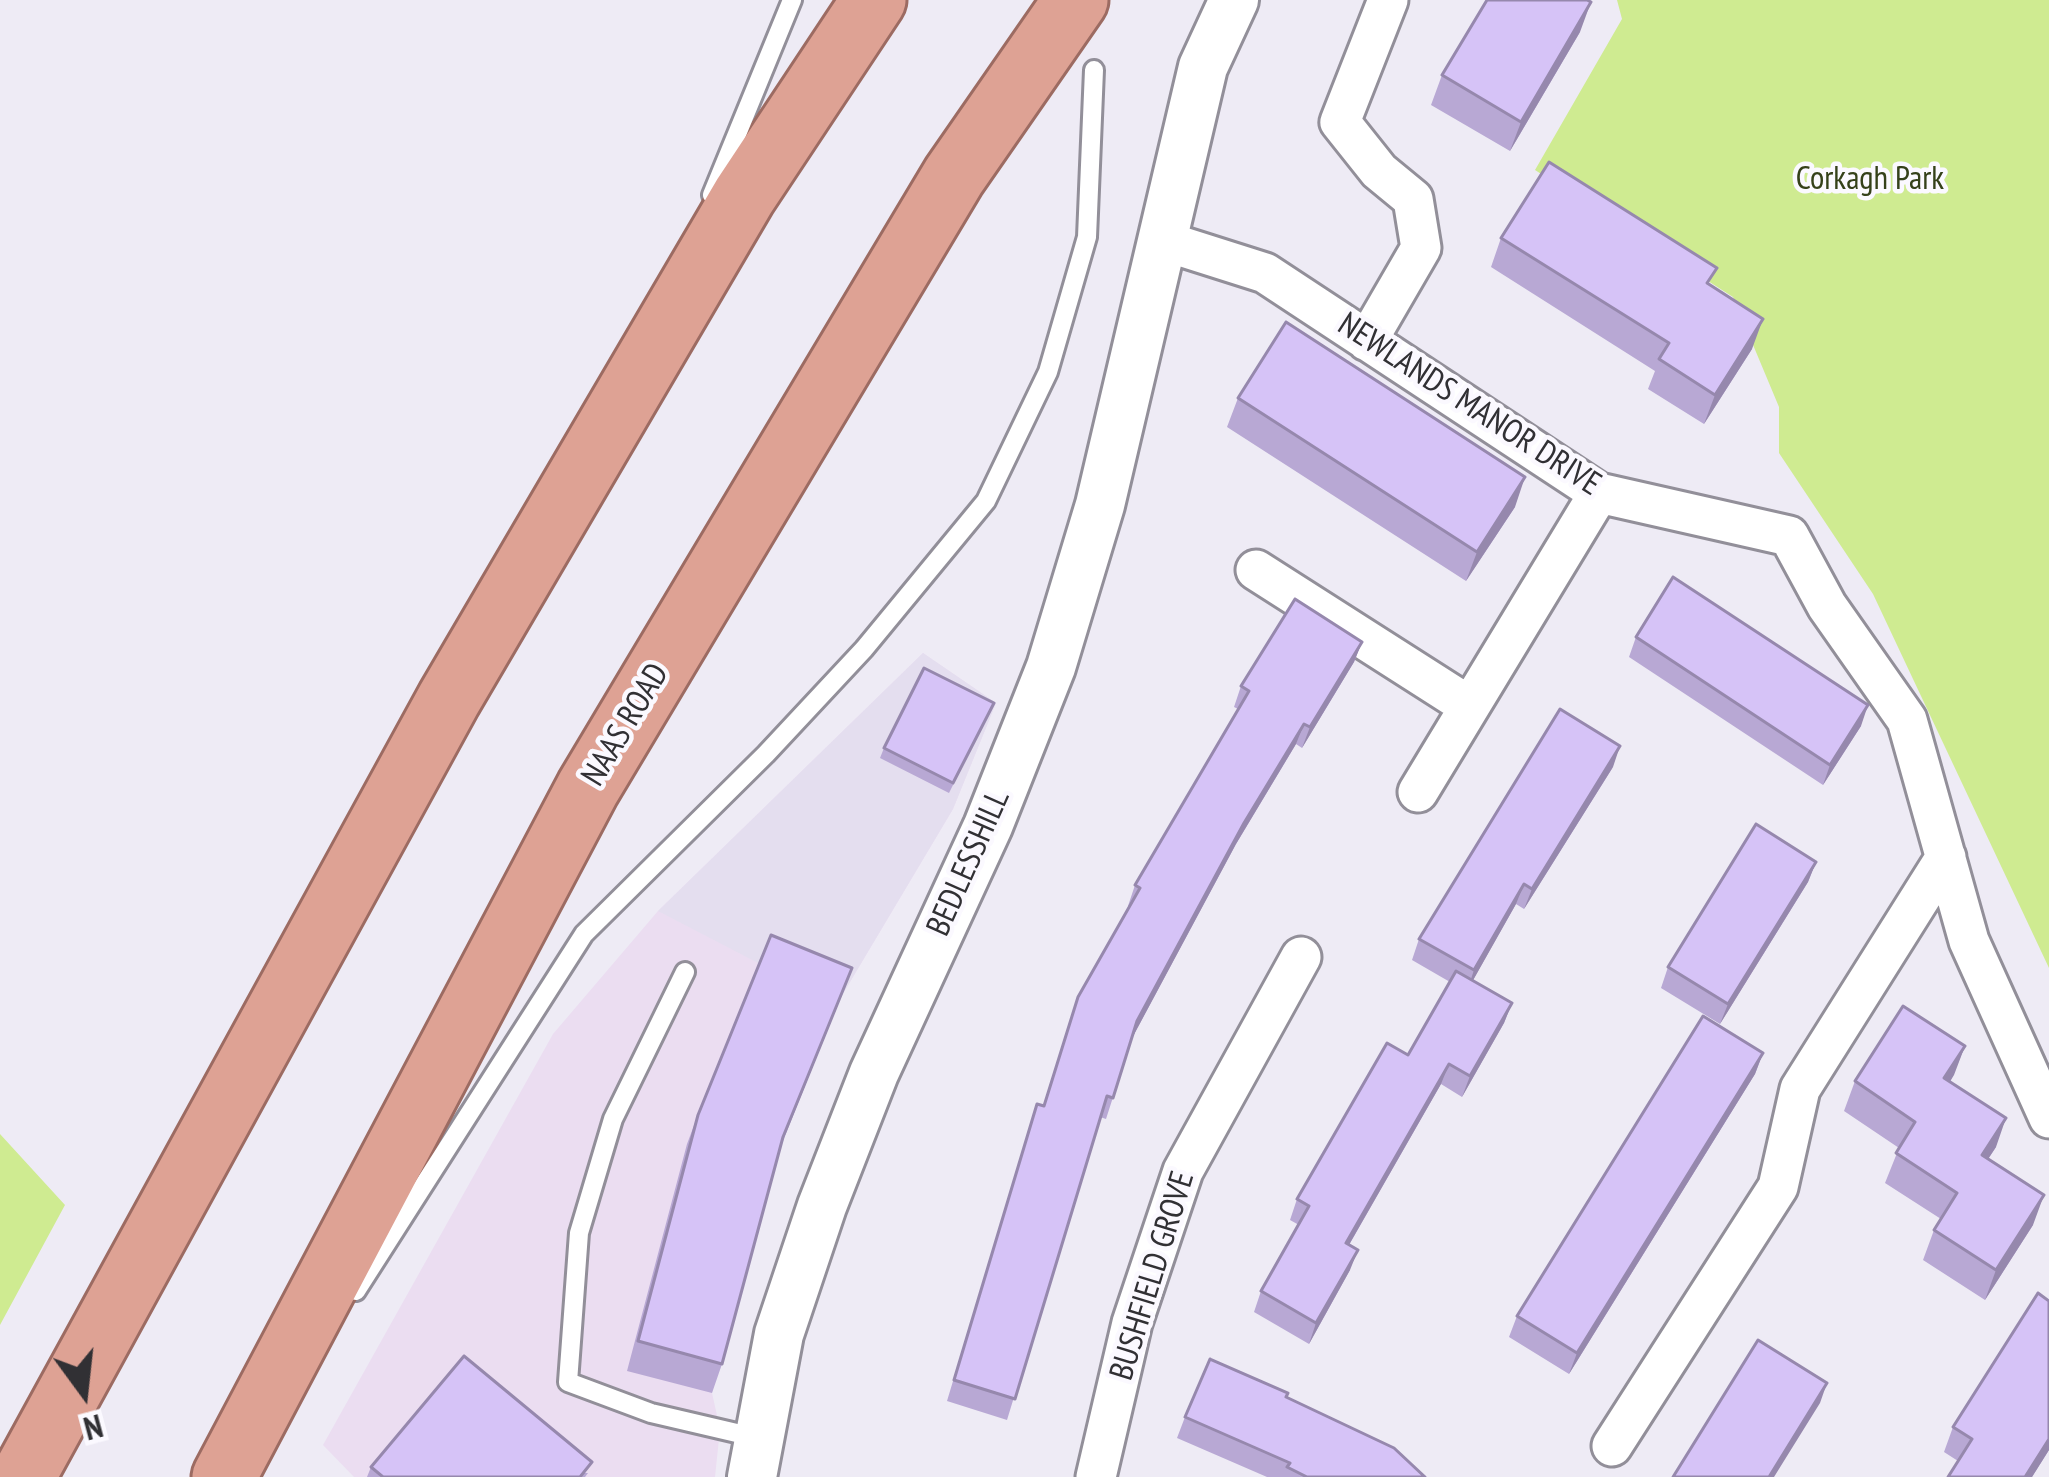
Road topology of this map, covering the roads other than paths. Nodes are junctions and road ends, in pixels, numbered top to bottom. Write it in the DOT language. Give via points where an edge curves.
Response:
graph roads {
  1 [pos="792,0"];
  2 [pos="874,0"];
  3 [pos="1076,0"];
  4 [pos="1234,0"];
  5 [pos="1388,0"];
  6 [pos="1094,70"];
  7 [pos="705,212"];
  8 [pos="697,233"];
  9 [pos="1161,240"];
  10 [pos="1367,340"];
  11 [pos="645,361"];
  12 [pos="1599,494"];
  13 [pos="1256,570"];
  14 [pos="1469,706"];
  15 [pos="1418,792"];
  16 [pos="1946,856"];
  17 [pos="1301,957"];
  18 [pos="685,972"];
  19 [pos="2049,1118"];
  20 [pos="346,1306"];
  21 [pos="1612,1446"];
  22 [pos="756,1458"];
  23 [pos="22,1477"];
  24 [pos="224,1477"];
  25 [pos="1096,1477"];
  1 -- 7 [label="lane"];
  2 -- 11 [label="highway"];
  3 -- 24 [label="highway, NAAS ROAD" via="954,176 588,788"];
  4 -- 9 [label="street, BEDLESSHILL" via="1203,67"];
  5 -- 10 [label="street" via="1340,122 1379,172 1413,199 1420,248"];
  6 -- 20 [label="lane" via="1087,238 1048,372 986,501 864,649 584,934"];
  8 -- 11 [label="lane"];
  9 -- 10 [label="street, NEWLANDS MANOR DRIVE" via="1265,273"];
  9 -- 22 [label="street, BEDLESSHILL" via="1100,505 1051,667 821,1206 779,1334"];
  10 -- 12 [label="street, NEWLANDS MANOR DRIVE"];
  11 -- 23 [label="highway" via="449,699"];
  12 -- 14 [label="street"];
  12 -- 16 [label="street, NEWLANDS MANOR DRIVE" via="1789,536 1906,720"];
  13 -- 14 [label="street"];
  14 -- 15 [label="street"];
  16 -- 19 [label="street, NEWLANDS MANOR DRIVE" via="1969,940"];
  16 -- 21 [label="street" via="1800,1089 1778,1187"];
  17 -- 25 [label="street, BUSHFIELD GROVE" via="1183,1171 1132,1323"];
  18 -- 22 [label="lane" via="613,1119 579,1233 568,1382"];
}
